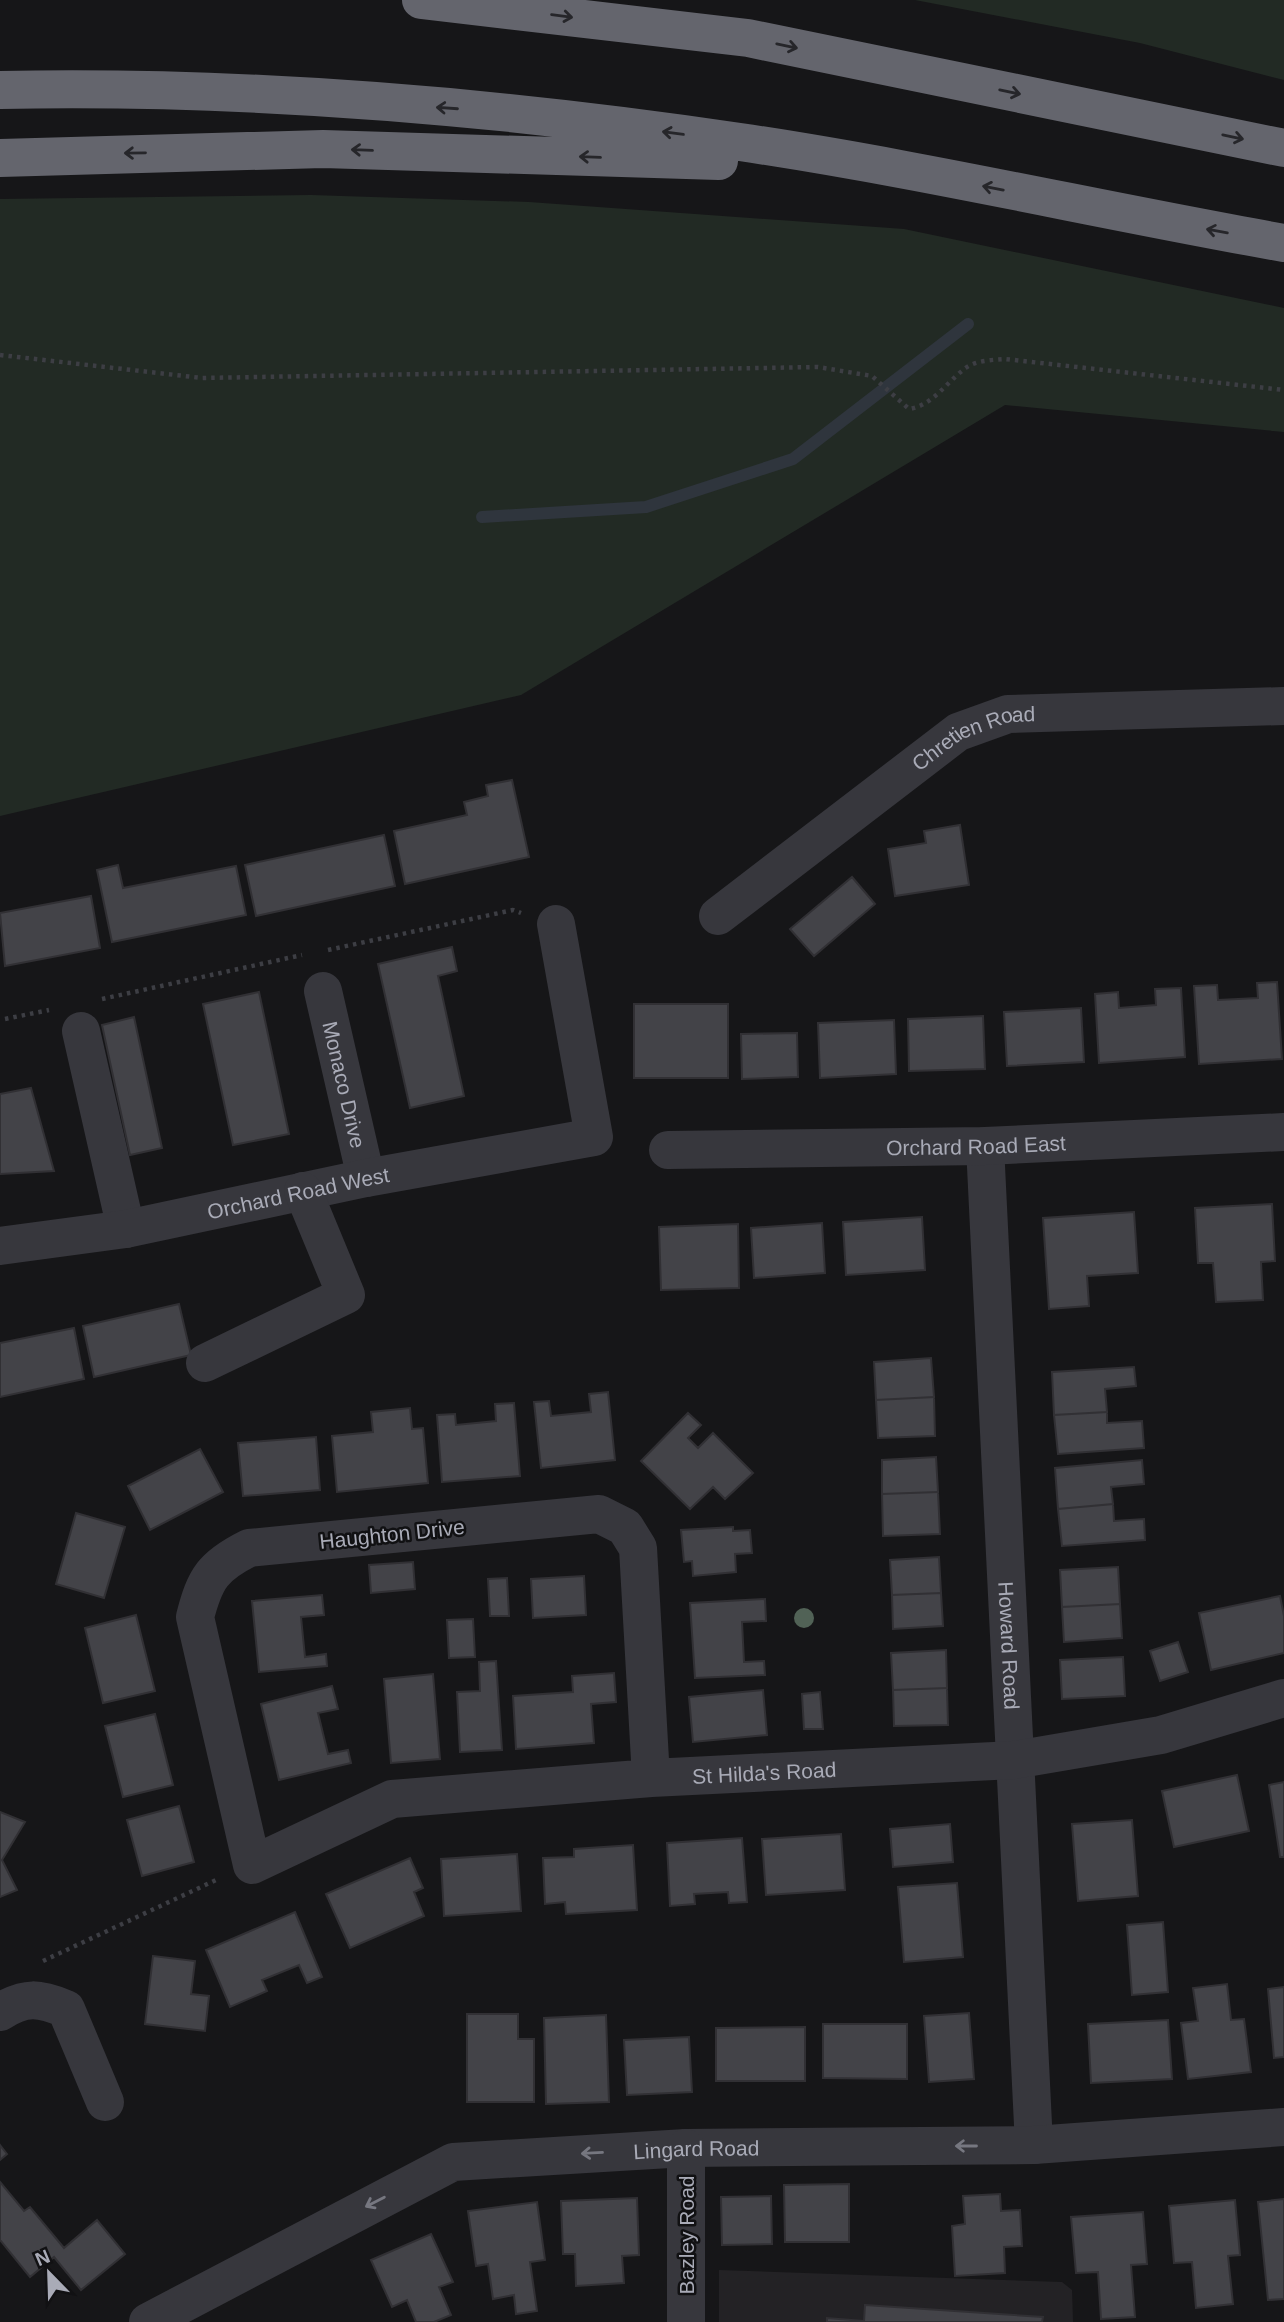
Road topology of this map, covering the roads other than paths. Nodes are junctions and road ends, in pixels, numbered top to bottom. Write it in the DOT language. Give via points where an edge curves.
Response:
graph roads {
  1 [pos="421,0"];
  2 [pos="0,90"];
  3 [pos="1284,148"];
  4 [pos="0,158"];
  5 [pos="878,166"];
  6 [pos="1284,243"];
  7 [pos="1284,706"];
  8 [pos="718,916"];
  9 [pos="556,924"];
  10 [pos="323,991"];
  11 [pos="80,1013"];
  12 [pos="1284,1132"];
  13 [pos="985,1146"];
  14 [pos="668,1150"];
  15 [pos="366,1178"];
  16 [pos="303,1191"];
  17 [pos="127,1228"];
  18 [pos="0,1246"];
  19 [pos="205,1363"];
  20 [pos="1284,1698"];
  21 [pos="1014,1760"];
  22 [pos="651,1778"];
  23 [pos="252,1866"];
  24 [pos="0,2012"];
  25 [pos="105,2102"];
  26 [pos="1284,2127"];
  27 [pos="1034,2145"];
  28 [pos="686,2148"];
  29 [pos="148,2322"];
  30 [pos="686,2322"];
  1 -- 3 [label="highway, one-way" via="748,38"];
  5 -- 2 [label="highway, one-way" via="604,124 467,109 171,91"];
  5 -- 4 [label="highway, one-way" via="323,149"];
  6 -- 5 [label="highway, one-way"];
  7 -- 8 [label="street, Chretien Road" via="1007,715 958,732"];
  9 -- 15 [label="street, Orchard Road West" via="594,1137"];
  10 -- 15 [label="street, Monaco Drive"];
  11 -- 17 [label="street"];
  12 -- 13 [label="street, Orchard Road East"];
  13 -- 14 [label="street, Orchard Road East"];
  13 -- 21 [label="street, Howard Road"];
  15 -- 16 [label="street, Orchard Road West"];
  16 -- 17 [label="street, Orchard Road West"];
  16 -- 19 [label="street" via="346,1295"];
  17 -- 18 [label="street, Orchard Road West"];
  20 -- 21 [label="street, St Hilda's Road" via="1161,1735"];
  21 -- 22 [label="street, St Hilda's Road"];
  21 -- 27 [label="street, Howard Road"];
  22 -- 23 [label="street, St Hilda's Road" via="392,1799"];
  22 -- 23 [label="street, Haughton Drive" via="638,1548 625,1527 599,1514 249,1548 223,1561 203,1585 195,1617"];
  24 -- 25 [label="street" via="40,1998 66,2009"];
  26 -- 27 [label="street, Lingard Road"];
  27 -- 28 [label="street, Lingard Road, one-way"];
  28 -- 29 [label="street, Lingard Road, one-way" via="453,2162"];
  28 -- 30 [label="street, Bazley Road"];
}
